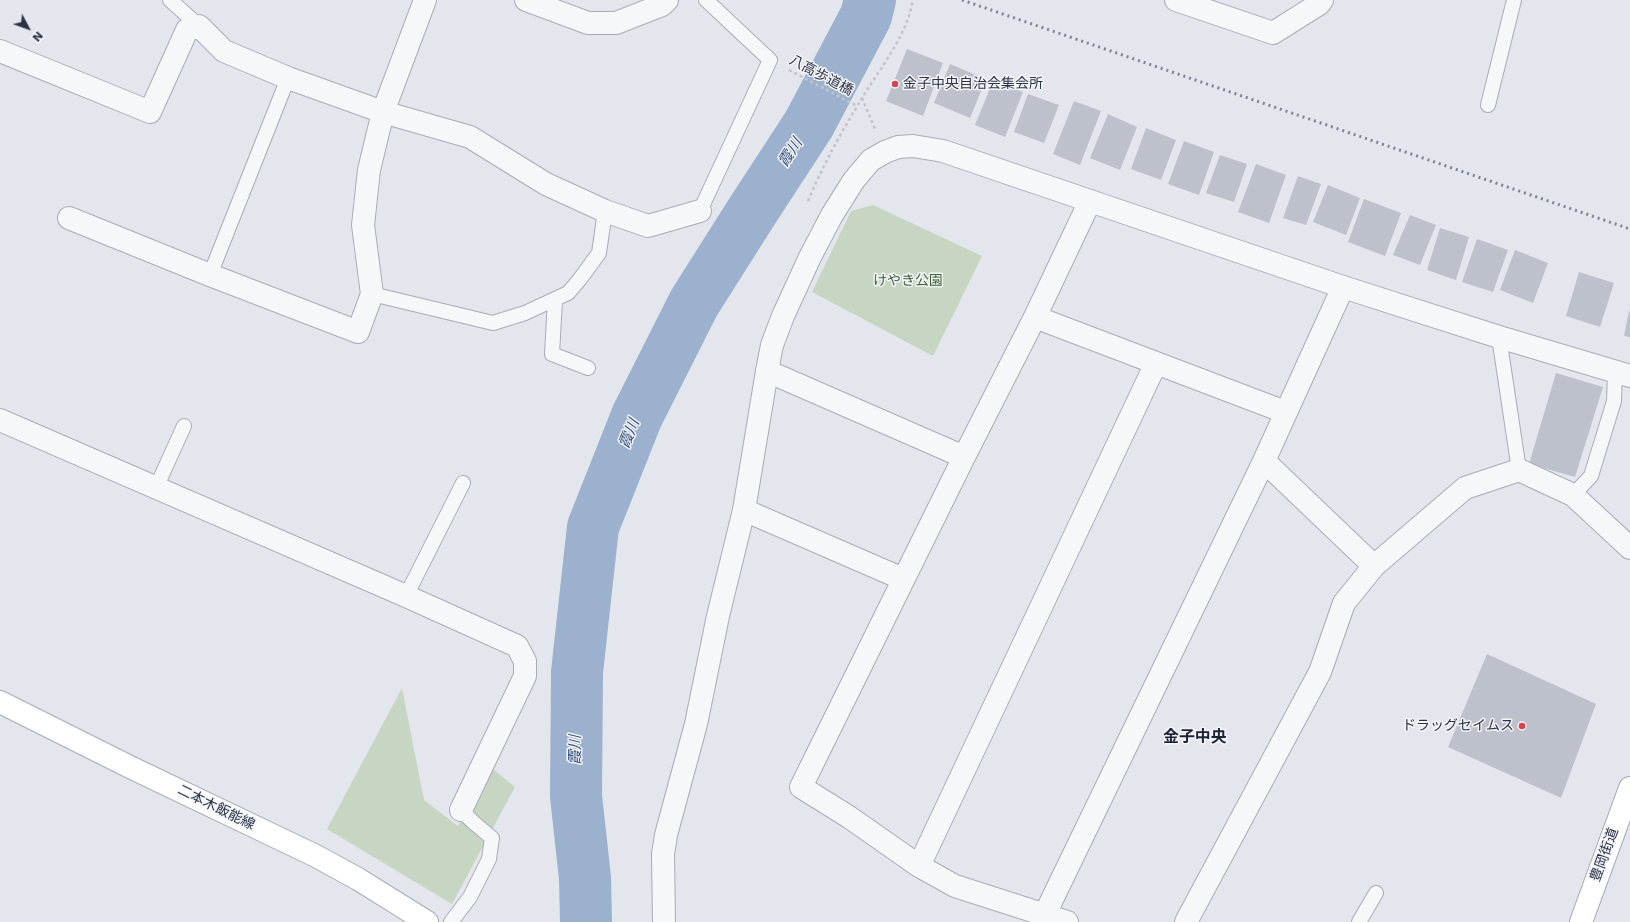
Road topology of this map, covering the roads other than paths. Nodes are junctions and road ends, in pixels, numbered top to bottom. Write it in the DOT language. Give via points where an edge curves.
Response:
graph roads {
  1 [pos="170,0"];
  2 [pos="425,0"];
  3 [pos="526,0"];
  4 [pos="667,0"];
  5 [pos="706,0"];
  6 [pos="1176,0"];
  7 [pos="1322,0"];
  8 [pos="1514,0"];
  9 [pos="199,26"];
  10 [pos="0,52"];
  11 [pos="288,78"];
  12 [pos="1488,105"];
  13 [pos="383,112"];
  14 [pos="1090,201"];
  15 [pos="605,211"];
  16 [pos="700,211"];
  17 [pos="69,218"];
  18 [pos="210,276"];
  19 [pos="1344,287"];
  20 [pos="372,294"];
  21 [pos="555,300"];
  22 [pos="1035,317"];
  23 [pos="1499,337"];
  24 [pos="1156,363"];
  25 [pos="588,368"];
  26 [pos="767,371"];
  27 [pos="1622,374"];
  28 [pos="1285,412"];
  29 [pos="0,420"];
  30 [pos="184,426"];
  31 [pos="964,457"];
  32 [pos="1264,461"];
  33 [pos="1519,470"];
  34 [pos="463,483"];
  35 [pos="156,488"];
  36 [pos="1573,495"];
  37 [pos="744,510"];
  38 [pos="1630,548"];
  39 [pos="1374,566"];
  40 [pos="903,579"];
  41 [pos="406,596"];
  42 [pos="0,702"];
  43 [pos="1630,788"];
  44 [pos="461,810"];
  45 [pos="919,866"];
  46 [pos="1376,893"];
  47 [pos="1042,918"];
  48 [pos="427,922"];
  49 [pos="451,922"];
  50 [pos="664,922"];
  51 [pos="1067,922"];
  52 [pos="1186,922"];
  53 [pos="1359,922"];
  54 [pos="1581,922"];
  1 -- 9 [label="lane"];
  2 -- 13 [label="street"];
  3 -- 4 [label="street" via="588,23 616,23 662,5"];
  5 -- 16 [label="lane" via="770,60"];
  6 -- 7 [label="street" via="1273,32"];
  8 -- 12 [label="lane"];
  9 -- 10 [label="street" via="187,30 150,112"];
  9 -- 11 [label="street" via="224,51"];
  11 -- 13 [label="street"];
  11 -- 18 [label="lane"];
  13 -- 15 [label="street" via="470,137 546,184"];
  13 -- 20 [label="street" via="369,170 363,225"];
  14 -- 19 [label="street"];
  14 -- 22 [label="street"];
  14 -- 26 [label="street" via="943,151 913,146 898,147 885,152 872,160 854,180 832,215 783,316 772,344"];
  15 -- 16 [label="street" via="648,226"];
  15 -- 21 [label="lane" via="599,253 568,293"];
  17 -- 18 [label="street"];
  18 -- 20 [label="street" via="358,332"];
  19 -- 23 [label="street"];
  19 -- 28 [label="street"];
  20 -- 21 [label="lane" via="493,324"];
  21 -- 25 [label="lane" via="552,354"];
  22 -- 24 [label="street"];
  22 -- 31 [label="street"];
  23 -- 27 [label="street"];
  23 -- 33 [label="lane"];
  24 -- 28 [label="street"];
  24 -- 45 [label="street"];
  26 -- 31 [label="street"];
  26 -- 37 [label="street"];
  27 -- 36 [label="lane" via="1591,476"];
  28 -- 32 [label="street"];
  29 -- 35 [label="street"];
  30 -- 35 [label="lane"];
  31 -- 40 [label="street"];
  32 -- 39 [label="street"];
  32 -- 47 [label="street"];
  33 -- 36 [label="street"];
  33 -- 39 [label="street" via="1465,488"];
  34 -- 41 [label="lane"];
  35 -- 41 [label="street"];
  36 -- 38 [label="street"];
  37 -- 40 [label="street"];
  37 -- 50 [label="street" via="718,616 696,724 666,835 663,854"];
  39 -- 52 [label="street" via="1344,603 1320,672"];
  40 -- 45 [label="street" via="801,787"];
  41 -- 44 [label="street" via="517,646 525,661 525,676"];
  42 -- 48 [label="main road, 二本木飯能線" via="316,856"];
  43 -- 54 [label="main road, 豊岡街道"];
  44 -- 49 [label="lane" via="492,838 489,859 470,897"];
  45 -- 47 [label="street" via="955,886"];
  46 -- 53 [label="lane"];
  47 -- 51 [label="street"];
}
